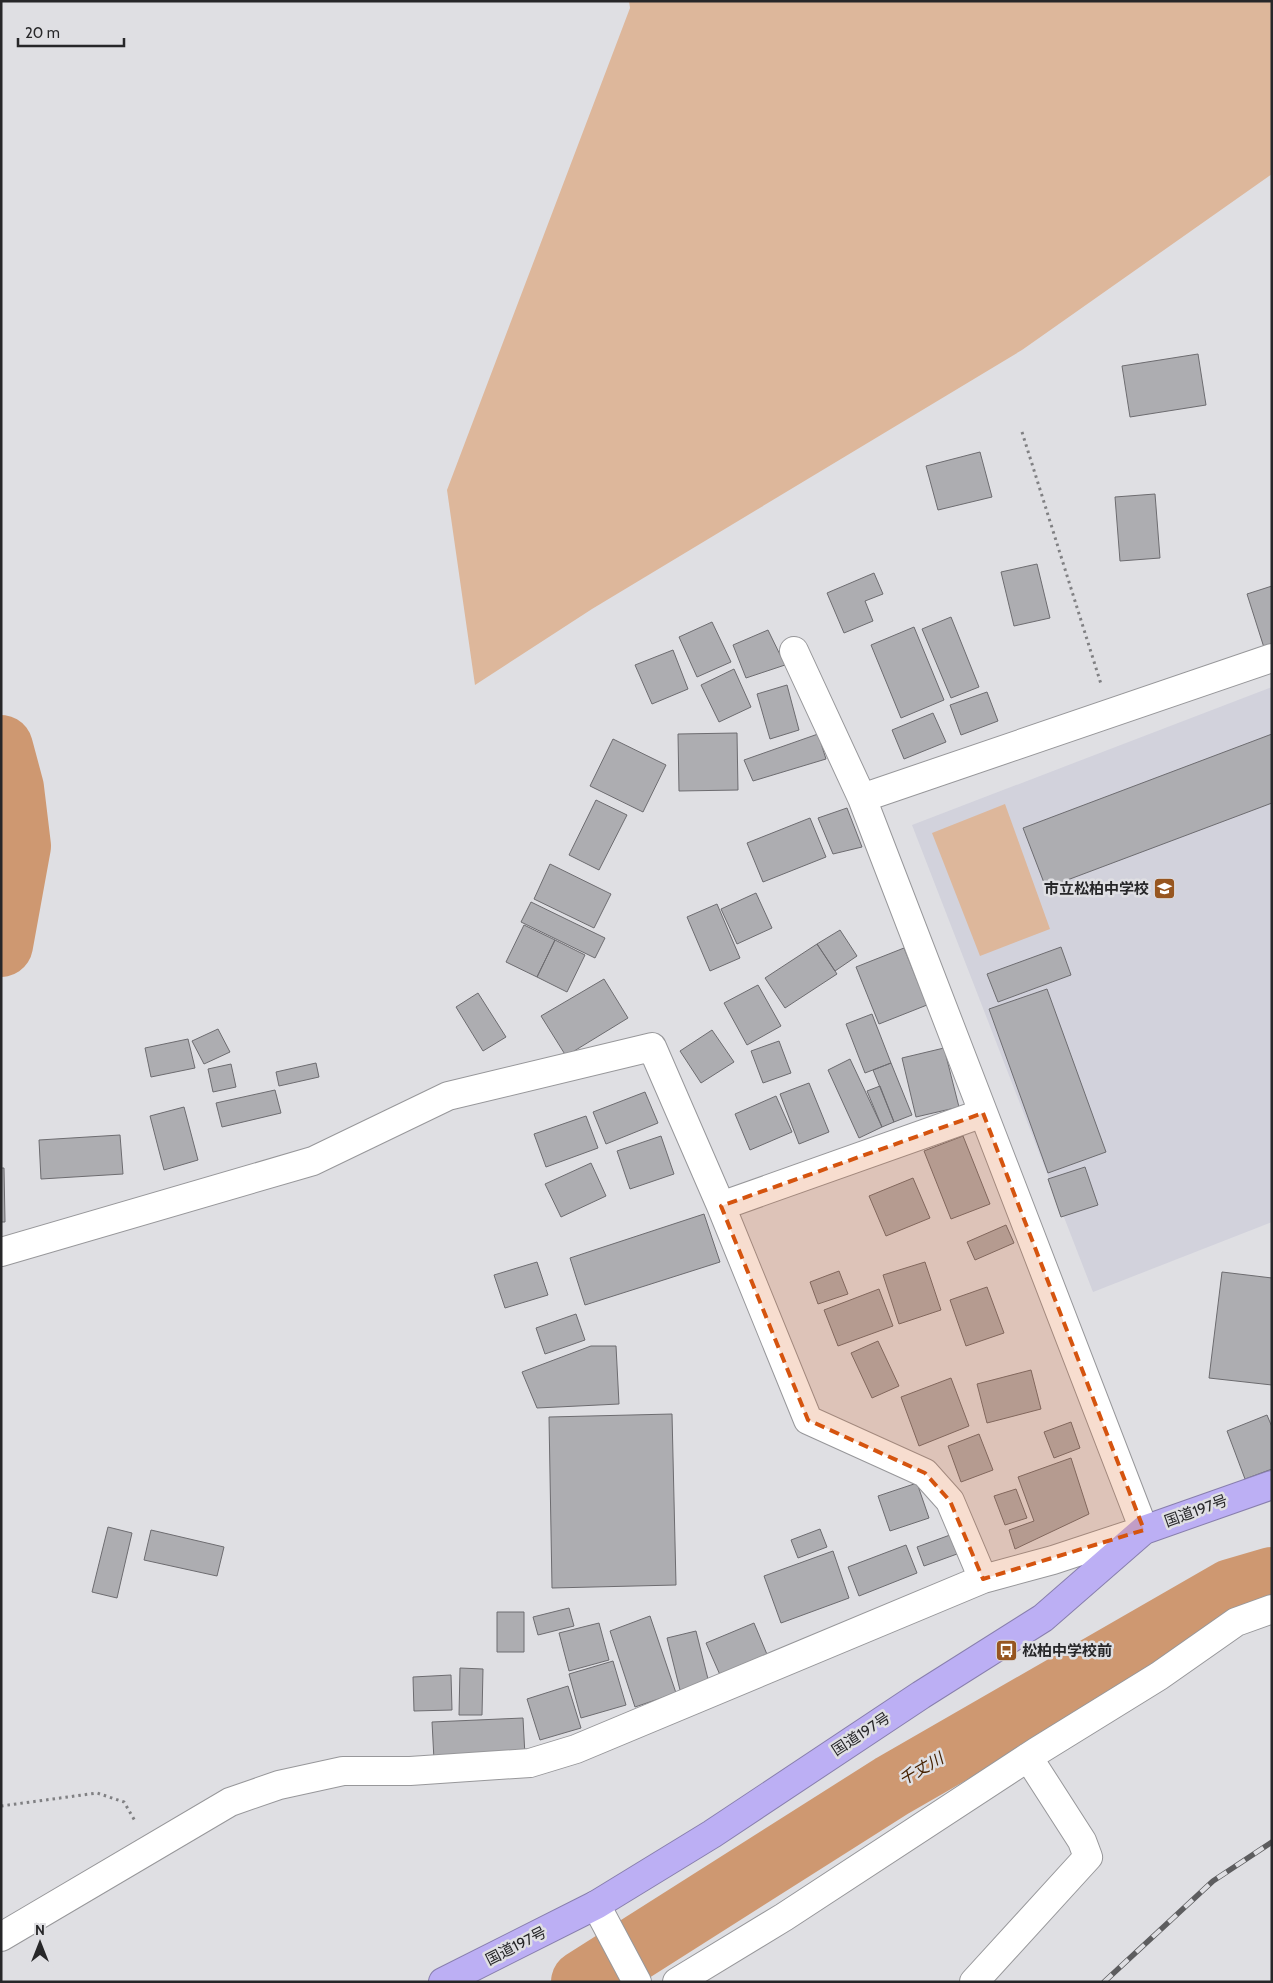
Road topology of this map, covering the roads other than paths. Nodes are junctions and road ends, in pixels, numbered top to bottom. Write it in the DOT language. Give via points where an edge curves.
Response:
graph roads {
  1 [pos="794,651"];
  2 [pos="1272,658"];
  3 [pos="862,798"];
  4 [pos="983,1113"];
  5 [pos="721,1206"];
  6 [pos="1,1252"];
  7 [pos="1272,1485"];
  8 [pos="1144,1530"];
  9 [pos="983,1579"];
  10 [pos="1272,1609"];
  11 [pos="1028,1757"];
  12 [pos="600,1913"];
  13 [pos="1,1937"];
  14 [pos="443,1982"];
  15 [pos="637,1982"];
  16 [pos="677,1982"];
  17 [pos="974,1982"];
  1 -- 3 [label="street"];
  2 -- 3 [label="street"];
  3 -- 4 [label="street"];
  4 -- 5 [label="street"];
  4 -- 8 [label="street"];
  5 -- 6 [label="street" via="652,1047 448,1096 313,1161"];
  5 -- 9 [label="street" via="808,1420 925,1473 950,1501"];
  7 -- 8 [label="highway, 国道197号"];
  8 -- 9 [label="street"];
  8 -- 12 [label="highway, 国道197号" via="1043,1618 921,1694"];
  9 -- 13 [label="street" via="576,1749 530,1763 410,1771 343,1771 279,1785 230,1802"];
  10 -- 11 [label="street" via="1236,1622 1159,1676"];
  11 -- 16 [label="street" via="784,1917"];
  11 -- 17 [label="street" via="1082,1841 1088,1856"];
  12 -- 14 [label="highway, 国道197号"];
  12 -- 15 [label="street"];
}
